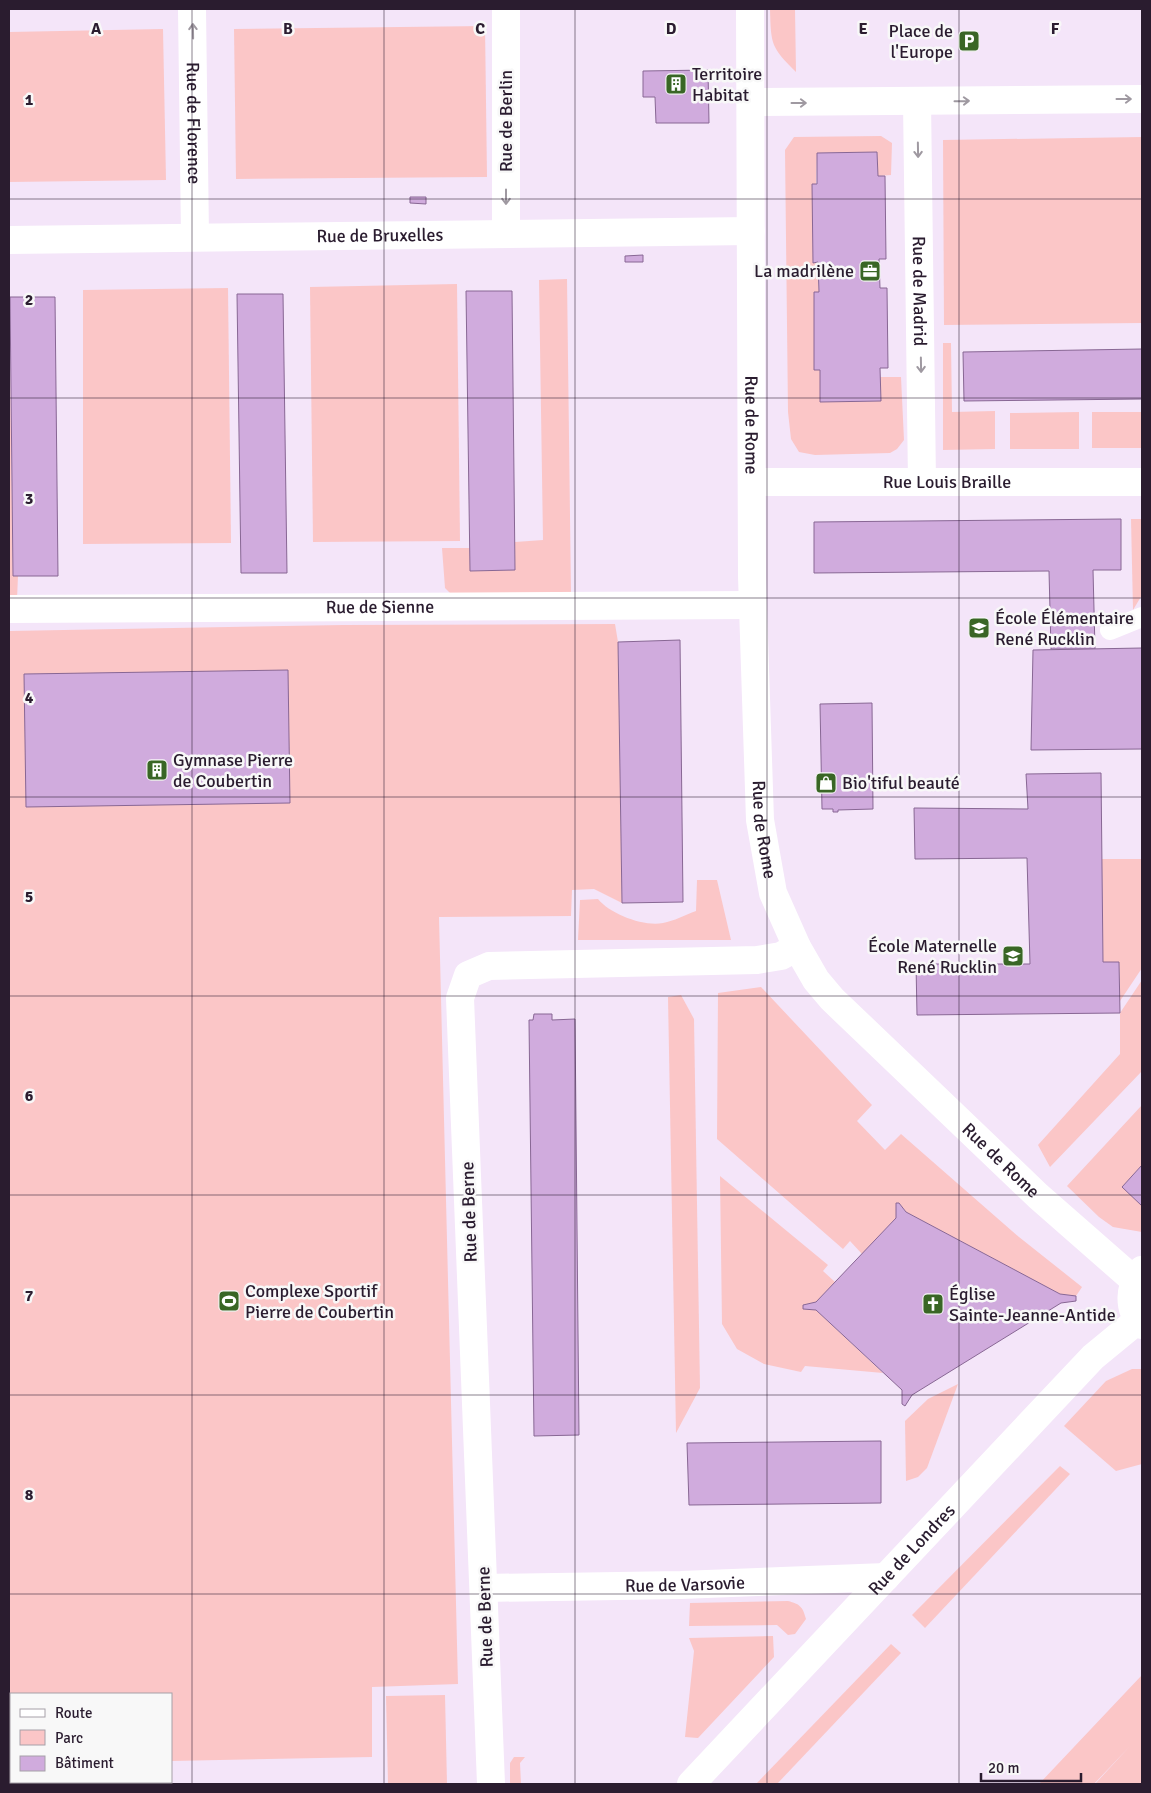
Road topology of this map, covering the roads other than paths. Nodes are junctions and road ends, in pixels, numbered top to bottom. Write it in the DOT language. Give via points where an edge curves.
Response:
graph roads {
  1 [pos="192,9"];
  2 [pos="506,9"];
  3 [pos="750,9"];
  4 [pos="1142,99"];
  5 [pos="917,101"];
  6 [pos="751,102"];
  7 [pos="751,230"];
  8 [pos="506,234"];
  9 [pos="196,237"];
  10 [pos="9,240"];
  11 [pos="752,482"];
  12 [pos="922,482"];
  13 [pos="1142,482"];
  14 [pos="752,605"];
  15 [pos="9,609"];
  16 [pos="1142,617"];
  17 [pos="1110,630"];
  18 [pos="798,947"];
  19 [pos="1138,1276"];
  20 [pos="1140,1322"];
  21 [pos="886,1577"];
  22 [pos="484,1588"];
  23 [pos="491,1784"];
  24 [pos="691,1784"];
  9 -- 1 [label="street, Rue de Florence, one-way"];
  2 -- 8 [label="street, Rue de Berlin, one-way"];
  3 -- 6 [label="street"];
  5 -- 4 [label="street, one-way"];
  6 -- 5 [label="street, one-way"];
  5 -- 12 [label="street, Rue de Madrid, one-way"];
  6 -- 7 [label="street"];
  7 -- 8 [label="street, Rue de Bruxelles"];
  7 -- 11 [label="street, Rue de Rome"];
  8 -- 9 [label="street, Rue de Bruxelles"];
  9 -- 10 [label="street, Rue de Bruxelles"];
  11 -- 12 [label="street, Rue Louis Braille"];
  11 -- 14 [label="street, Rue de Rome"];
  12 -- 13 [label="street, Rue Louis Braille"];
  14 -- 15 [label="street, Rue de Sienne"];
  14 -- 18 [label="street, Rue de Rome" via="760,820 773,892"];
  16 -- 17 [label="street"];
  18 -- 19 [label="street, Rue de Rome" via="816,980 832,999 1038,1196"];
  18 -- 22 [label="street, Rue de Berne" via="781,956 757,960 489,966 468,975 460,998"];
  19 -- 20 [label="street" via="1131,1294 1132,1307"];
  20 -- 21 [label="street, Rue de Londres" via="1093,1357"];
  21 -- 22 [label="street, Rue de Varsovie"];
  21 -- 24 [label="street, Rue de Londres"];
  22 -- 23 [label="street, Rue de Berne"];
}
